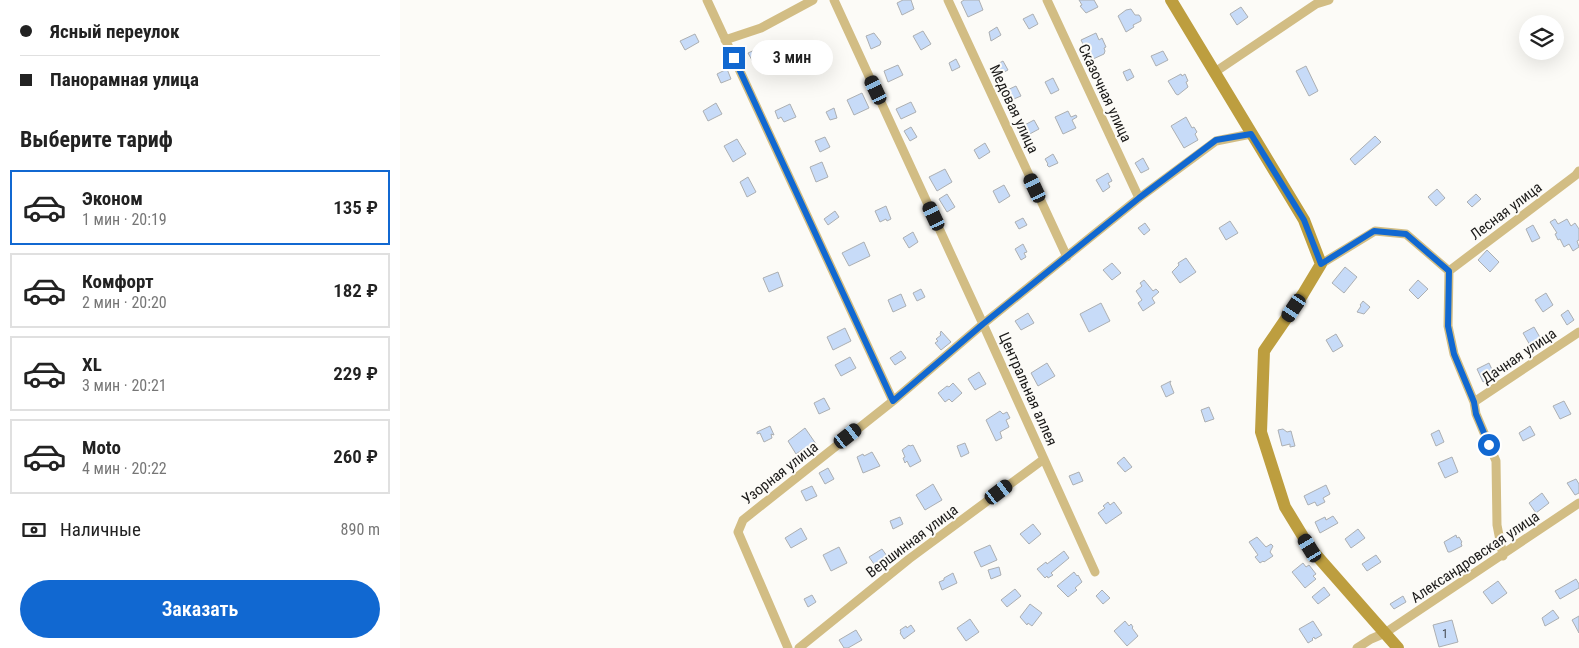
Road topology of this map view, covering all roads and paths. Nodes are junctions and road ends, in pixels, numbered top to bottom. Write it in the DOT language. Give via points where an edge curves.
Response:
graph roads {
  1 [pos="707,0"];
  2 [pos="813,0"];
  3 [pos="834,0"];
  4 [pos="948,0"];
  5 [pos="1047,0"];
  6 [pos="1171,0"];
  7 [pos="1329,0"];
  8 [pos="725,40"];
  9 [pos="1215,72"];
  10 [pos="1251,134"];
  11 [pos="1579,171"];
  12 [pos="1139,198"];
  13 [pos="1067,257"];
  14 [pos="1321,264"];
  15 [pos="1449,271"];
  16 [pos="983,324"];
  17 [pos="1579,332"];
  18 [pos="893,401"];
  19 [pos="1474,402"];
  20 [pos="1044,459"];
  21 [pos="1579,503"];
  22 [pos="1503,556"];
  23 [pos="1095,572"];
  24 [pos="1385,633"];
  25 [pos="788,648"];
  26 [pos="799,648"];
  27 [pos="1357,648"];
  28 [pos="1398,648"];
  1 -- 8 [label="street"];
  2 -- 8 [label="street" via="761,28"];
  3 -- 16 [label="street, Центральная аллея"];
  4 -- 13 [label="street, Медовая улица"];
  5 -- 12 [label="street, Сказочная улица"];
  6 -- 9 [label="street"];
  7 -- 9 [label="street" via="1316,4"];
  8 -- 18 [label="street"];
  9 -- 10 [label="street"];
  10 -- 12 [label="street, Узорная улица" via="1216,140"];
  10 -- 14 [label="street" via="1304,220"];
  11 -- 15 [label="street, Лесная улица"];
  12 -- 13 [label="street, Узорная улица"];
  13 -- 16 [label="street, Узорная улица"];
  14 -- 15 [label="street" via="1374,231 1406,234"];
  14 -- 24 [label="street" via="1264,351 1261,432 1286,506 1310,548"];
  15 -- 19 [label="street" via="1448,326 1454,354"];
  16 -- 18 [label="street, Узорная улица"];
  16 -- 20 [label="street, Центральная аллея"];
  17 -- 19 [label="street, Дачная улица"];
  18 -- 25 [label="street, Узорная улица" via="743,520 738,532"];
  19 -- 22 [label="street" via="1496,461 1497,525"];
  20 -- 23 [label="street, Центральная аллея"];
  20 -- 26 [label="street, Вершинная улица" via="909,559"];
  21 -- 22 [label="street, Александровская улица"];
  22 -- 24 [label="street, Александровская улица"];
  24 -- 27 [label="street, Александровская улица"];
  24 -- 28 [label="street"];
}
